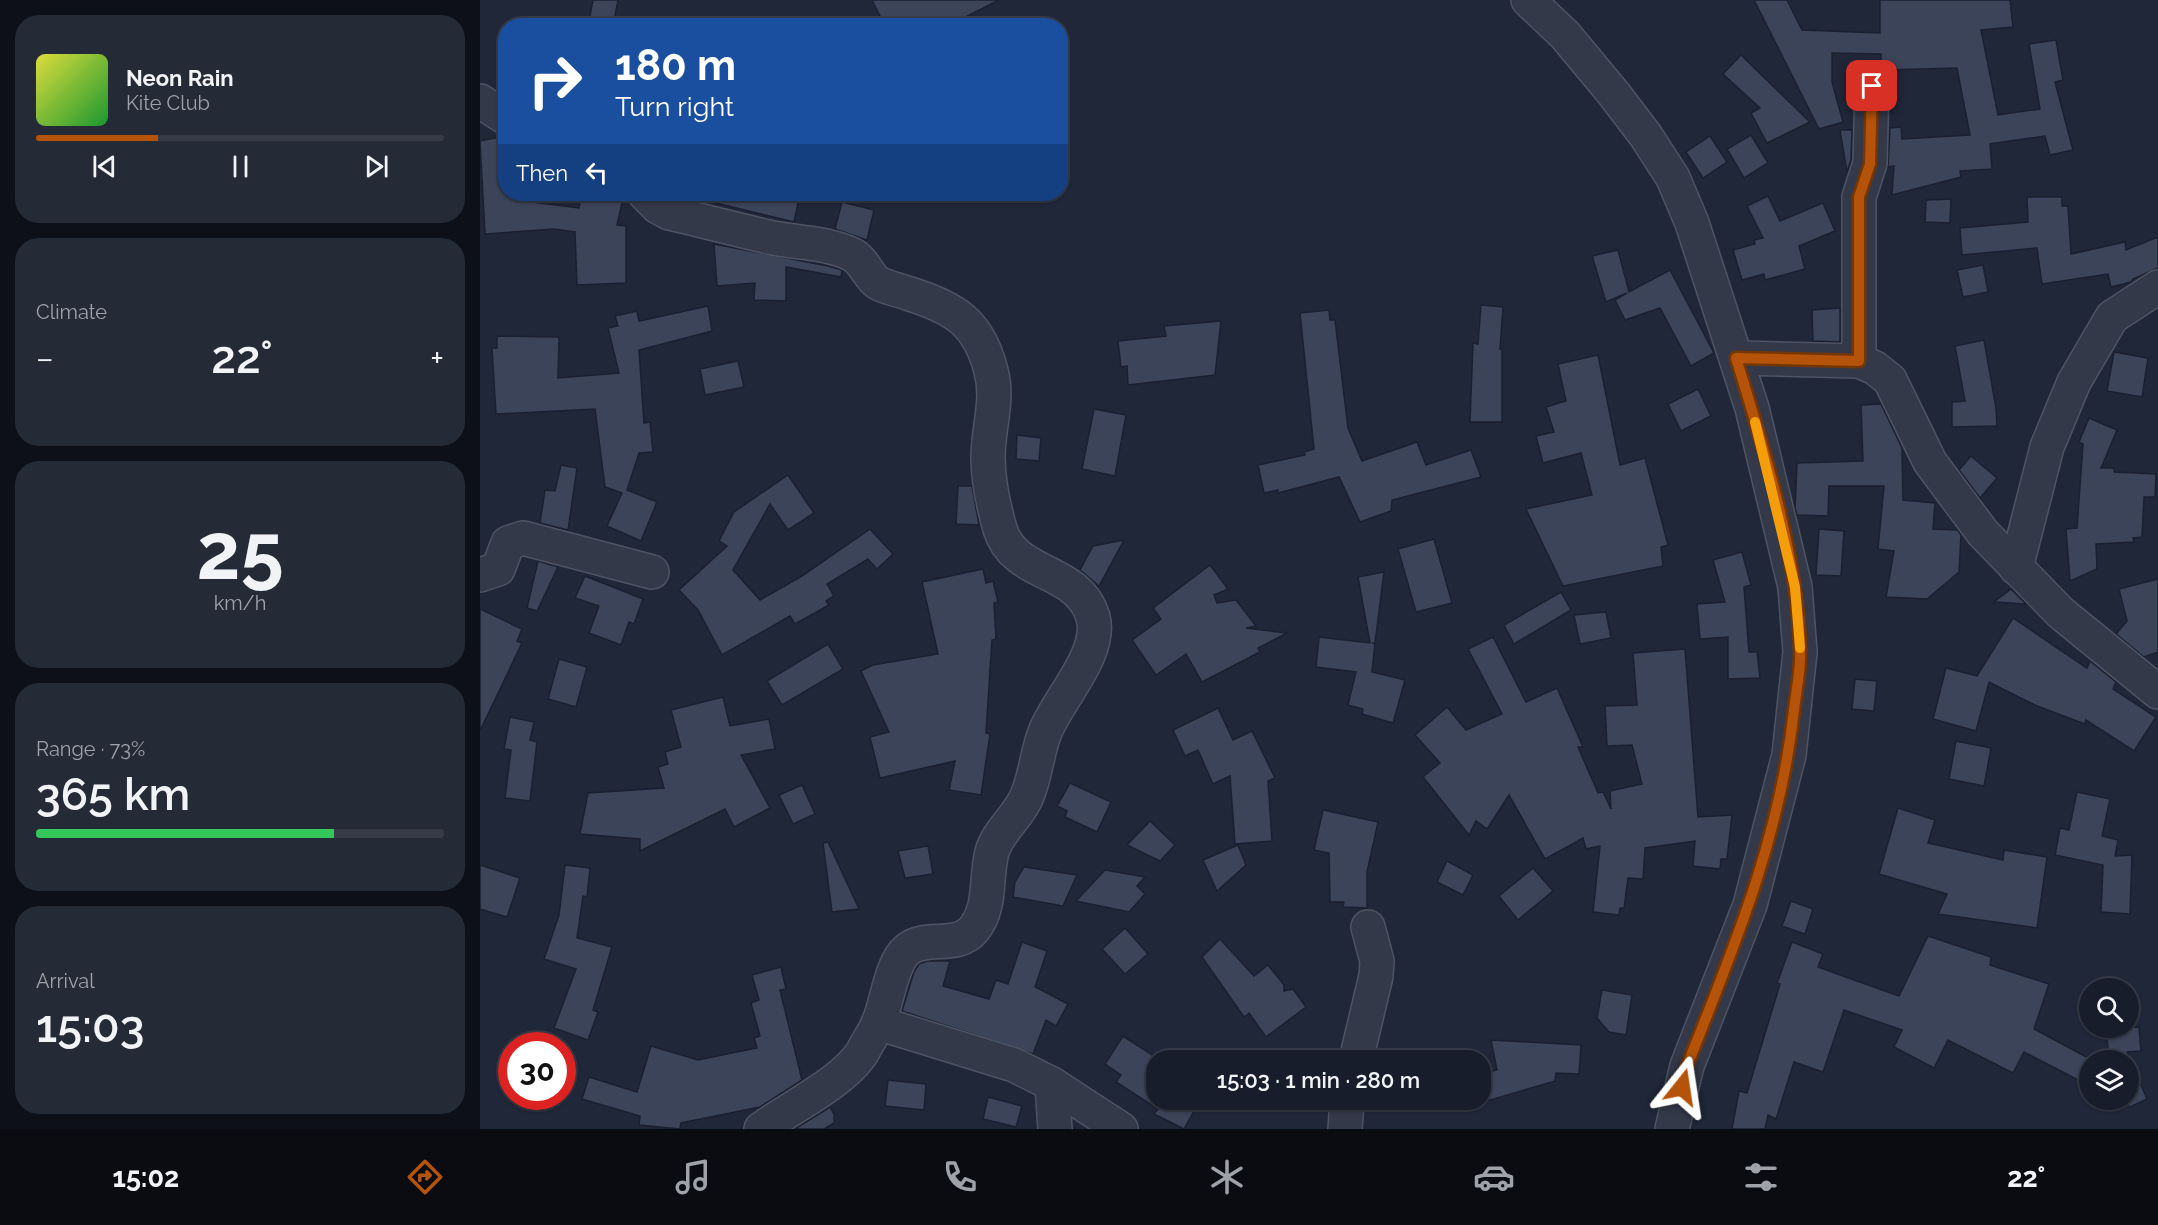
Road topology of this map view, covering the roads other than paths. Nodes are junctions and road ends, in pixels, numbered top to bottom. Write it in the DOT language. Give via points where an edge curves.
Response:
graph roads {
  1 [pos="1528,0"];
  2 [pos="1872,86"];
  3 [pos="480,101"];
  4 [pos="498,113"];
  5 [pos="652,201"];
  6 [pos="2158,287"];
  7 [pos="1736,358"];
  8 [pos="1859,361"];
  9 [pos="2016,568"];
  10 [pos="652,572"];
  11 [pos="480,575"];
  12 [pos="2158,692"];
  13 [pos="1368,927"];
  14 [pos="878,1023"];
  15 [pos="1358,1050"];
  16 [pos="1052,1084"];
  17 [pos="1347,1110"];
  18 [pos="762,1129"];
  19 [pos="1055,1129"];
  20 [pos="1121,1129"];
  21 [pos="1346,1129"];
  22 [pos="1672,1129"];
  1 -- 7 [label="street" via="1614,94 1673,178 1692,223"];
  2 -- 8 [label="street" via="1870,164 1859,197"];
  3 -- 4 [label="street"];
  5 -- 14 [label="street" via="669,213 774,238 837,248 855,256 877,282 933,301 962,317 976,332 993,375 995,398 988,456 1006,544 1014,556 1073,587 1093,618 1094,638 1088,656 1045,731 1021,809 993,850 988,896 979,921 961,939 915,944 904,951"];
  6 -- 9 [label="street" via="2112,317 2074,382 2047,447"];
  7 -- 8 [label="street"];
  7 -- 22 [label="street" via="1752,408 1795,587 1800,652 1789,755 1772,831 1750,905 1687,1066"];
  8 -- 9 [label="street" via="1890,380 1930,462 1983,533"];
  9 -- 12 [label="street" via="2061,613"];
  10 -- 11 [label="street" via="523,538 508,543 498,569"];
  13 -- 15 [label="street" via="1377,961 1376,976"];
  14 -- 16 [label="street" via="963,1047"];
  14 -- 18 [label="street" via="859,1057 843,1073"];
  16 -- 19 [label="street"];
  16 -- 20 [label="street"];
  17 -- 21 [label="street"];
}
